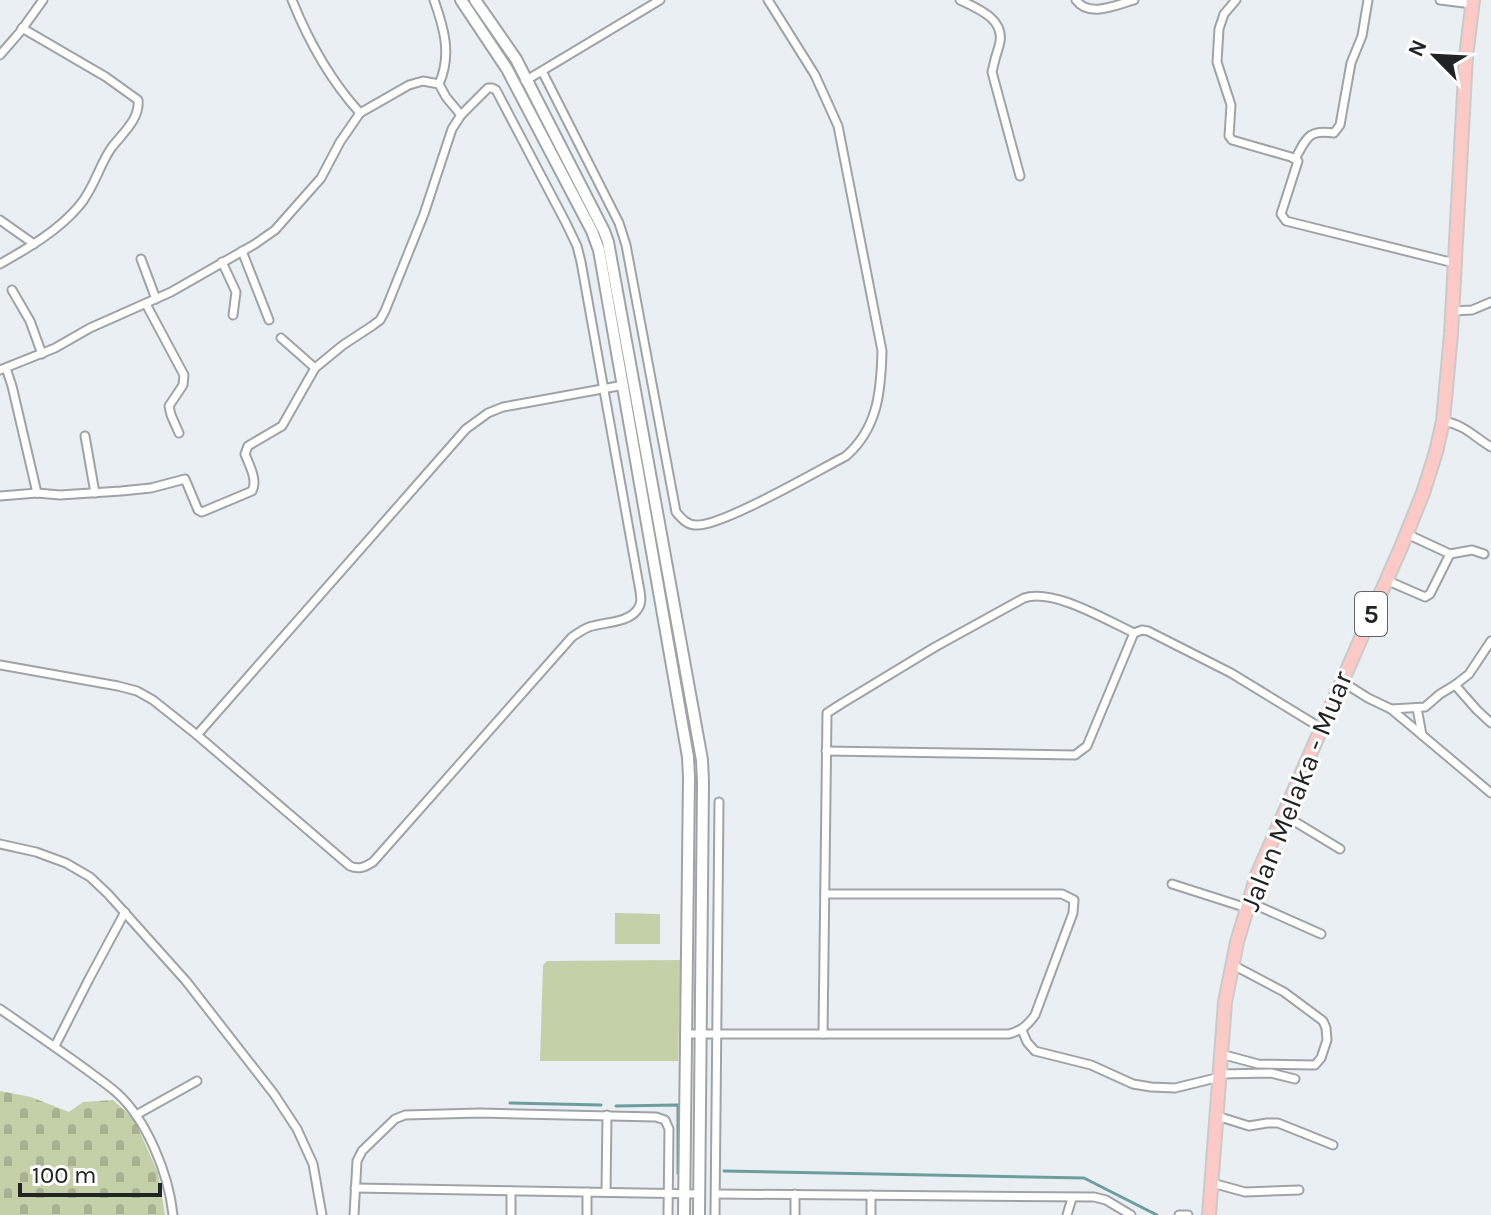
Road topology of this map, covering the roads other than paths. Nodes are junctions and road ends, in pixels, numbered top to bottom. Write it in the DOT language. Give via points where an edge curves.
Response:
graph roads {
  1 [pos="292,0"];
  2 [pos="434,0"];
  3 [pos="461,0"];
  4 [pos="475,0"];
  5 [pos="660,0"];
  6 [pos="768,0"];
  7 [pos="960,0"];
  8 [pos="1076,0"];
  9 [pos="1134,0"];
  10 [pos="1236,0"];
  11 [pos="1368,0"];
  12 [pos="1440,0"];
  13 [pos="40,1"];
  14 [pos="1472,2"];
  15 [pos="976,4"];
  16 [pos="22,28"];
  17 [pos="0,55"];
  18 [pos="542,71"];
  19 [pos="527,80"];
  20 [pos="439,84"];
  21 [pos="516,86"];
  22 [pos="360,113"];
  23 [pos="461,115"];
  24 [pos="1295,159"];
  25 [pos="1020,176"];
  26 [pos="0,220"];
  27 [pos="34,244"];
  28 [pos="242,251"];
  29 [pos="141,259"];
  30 [pos="222,262"];
  31 [pos="1454,263"];
  32 [pos="0,264"];
  33 [pos="12,290"];
  34 [pos="156,299"];
  35 [pos="1491,302"];
  36 [pos="146,304"];
  37 [pos="1452,311"];
  38 [pos="233,315"];
  39 [pos="269,320"];
  40 [pos="281,338"];
  41 [pos="42,354"];
  42 [pos="315,368"];
  43 [pos="3,369"];
  44 [pos="634,383"];
  45 [pos="622,385"];
  46 [pos="604,388"];
  47 [pos="1450,423"];
  48 [pos="179,433"];
  49 [pos="85,436"];
  50 [pos="1491,447"];
  51 [pos="37,493"];
  52 [pos="95,493"];
  53 [pos="0,496"];
  54 [pos="1407,534"];
  55 [pos="1450,554"];
  56 [pos="1484,554"];
  57 [pos="1386,580"];
  58 [pos="1134,633"];
  59 [pos="1491,641"];
  60 [pos="0,665"];
  61 [pos="1341,681"];
  62 [pos="1455,685"];
  63 [pos="1417,708"];
  64 [pos="1391,709"];
  65 [pos="1491,723"];
  66 [pos="1321,728"];
  67 [pos="197,735"];
  68 [pos="1422,735"];
  69 [pos="826,751"];
  70 [pos="1491,793"];
  71 [pos="719,802"];
  72 [pos="1284,815"];
  73 [pos="0,844"];
  74 [pos="1340,849"];
  75 [pos="1172,884"];
  76 [pos="825,894"];
  77 [pos="1248,905"];
  78 [pos="125,912"];
  79 [pos="1321,934"];
  80 [pos="1231,964"];
  81 [pos="0,1009"];
  82 [pos="1022,1030"];
  83 [pos="686,1034"];
  84 [pos="701,1034"];
  85 [pos="717,1034"];
  86 [pos="823,1034"];
  87 [pos="55,1046"];
  88 [pos="1221,1054"];
  89 [pos="1220,1076"];
  90 [pos="1295,1079"];
  91 [pos="197,1081"];
  92 [pos="136,1115"];
  93 [pos="607,1115"];
  94 [pos="1217,1116"];
  95 [pos="1333,1145"];
  96 [pos="1212,1183"];
  97 [pos="355,1188"];
  98 [pos="1299,1190"];
  99 [pos="511,1191"];
  100 [pos="587,1192"];
  101 [pos="606,1192"];
  102 [pos="669,1193"];
  103 [pos="684,1194"];
  104 [pos="699,1194"];
  105 [pos="716,1194"];
  106 [pos="795,1194"];
  107 [pos="871,1195"];
  108 [pos="1072,1198"];
  109 [pos="173,1215"];
  110 [pos="322,1215"];
  111 [pos="354,1215"];
  112 [pos="511,1215"];
  113 [pos="587,1215"];
  114 [pos="668,1215"];
  115 [pos="684,1215"];
  116 [pos="699,1215"];
  117 [pos="715,1215"];
  118 [pos="795,1215"];
  119 [pos="871,1215"];
  120 [pos="1067,1215"];
  121 [pos="1131,1215"];
  122 [pos="1179,1215"];
  123 [pos="1188,1215"];
  124 [pos="1209,1215"];
  1 -- 22 [label="street" via="332,77"];
  2 -- 20 [label="street" via="447,58"];
  3 -- 21 [label="street"];
  4 -- 19 [label="street"];
  5 -- 18 [label="street"];
  6 -- 18 [label="street" via="815,75 838,126 882,351 881,388 858,446 726,518 693,525 676,512 626,245"];
  7 -- 15 [label="street"];
  8 -- 9 [label="street" via="1091,10"];
  10 -- 24 [label="street" via="1219,29 1217,62 1231,105 1229,136"];
  11 -- 24 [label="street" via="1340,125 1334,133 1309,135"];
  12 -- 14 [label="street"];
  13 -- 16 [label="street"];
  14 -- 31 [label="main road, Jalan Melaka - Muar / 5"];
  15 -- 25 [label="street" via="1001,34 992,72"];
  16 -- 17 [label="street"];
  16 -- 27 [label="street" via="106,77 139,105 79,206"];
  18 -- 19 [label="street"];
  19 -- 21 [label="street"];
  19 -- 44 [label="street" via="608,242"];
  20 -- 22 [label="street" via="409,85"];
  20 -- 23 [label="street"];
  21 -- 45 [label="street" via="599,250"];
  22 -- 28 [label="street" via="321,178 275,230"];
  23 -- 42 [label="street" via="380,320"];
  23 -- 46 [label="street" via="488,88 496,90 577,246"];
  24 -- 31 [label="street" via="1281,214 1286,221"];
  26 -- 27 [label="street"];
  27 -- 32 [label="street"];
  28 -- 30 [label="street"];
  28 -- 39 [label="street"];
  29 -- 34 [label="street"];
  30 -- 34 [label="street"];
  30 -- 38 [label="street" via="236,292"];
  31 -- 37 [label="main road, Jalan Melaka - Muar / 5"];
  33 -- 41 [label="street"];
  34 -- 36 [label="street"];
  35 -- 37 [label="street"];
  36 -- 41 [label="street"];
  36 -- 48 [label="street" via="184,375 169,406"];
  37 -- 47 [label="main road, Jalan Melaka - Muar / 5"];
  40 -- 42 [label="street"];
  41 -- 43 [label="street"];
  42 -- 52 [label="street" via="282,426 248,446 252,491 202,512 185,479"];
  43 -- 51 [label="street" via="12,386"];
  44 -- 45 [label="street"];
  44 -- 84 [label="street" via="702,760"];
  45 -- 46 [label="street"];
  45 -- 83 [label="street" via="688,757"];
  46 -- 67 [label="street" via="503,407 466,429"];
  46 -- 67 [label="street" via="641,603 622,620 572,637 373,862 363,868 350,866"];
  47 -- 50 [label="street"];
  47 -- 54 [label="main road, Jalan Melaka - Muar / 5"];
  49 -- 52 [label="street"];
  51 -- 52 [label="street"];
  51 -- 53 [label="street"];
  54 -- 55 [label="street"];
  54 -- 57 [label="main road, Jalan Melaka - Muar / 5"];
  55 -- 56 [label="street"];
  55 -- 57 [label="street" via="1425,597"];
  57 -- 61 [label="main road, Jalan Melaka - Muar / 5"];
  58 -- 66 [label="street" via="1148,631 1231,673"];
  58 -- 69 [label="street" via="1055,597 1024,598 827,713"];
  58 -- 69 [label="street" via="1087,746 1075,755"];
  59 -- 62 [label="street"];
  60 -- 67 [label="street" via="137,691"];
  61 -- 64 [label="street"];
  61 -- 66 [label="main road, Jalan Melaka - Muar / 5"];
  62 -- 63 [label="street"];
  62 -- 65 [label="street"];
  63 -- 64 [label="street"];
  63 -- 68 [label="street"];
  64 -- 68 [label="street"];
  66 -- 72 [label="main road, Jalan Melaka - Muar / 5"];
  68 -- 70 [label="street"];
  69 -- 76 [label="street"];
  71 -- 85 [label="street"];
  72 -- 74 [label="street"];
  72 -- 77 [label="main road, Jalan Melaka - Muar / 5"];
  73 -- 78 [label="street" via="77,869"];
  75 -- 77 [label="street"];
  76 -- 82 [label="street" via="1062,894 1074,900 1035,1015"];
  76 -- 86 [label="street"];
  77 -- 79 [label="street"];
  77 -- 80 [label="main road, Jalan Melaka - Muar / 5"];
  78 -- 87 [label="street"];
  78 -- 110 [label="street" via="186,981 297,1129 313,1164"];
  80 -- 88 [label="main road, Jalan Melaka - Muar / 5"];
  80 -- 88 [label="street" via="1284,992 1323,1021 1327,1040 1315,1065 1258,1064"];
  81 -- 87 [label="street"];
  82 -- 86 [label="street"];
  82 -- 89 [label="street" via="1035,1051 1091,1065 1133,1084 1175,1088"];
  83 -- 84 [label="street"];
  83 -- 103 [label="street"];
  84 -- 85 [label="street"];
  84 -- 104 [label="street"];
  85 -- 86 [label="street"];
  85 -- 105 [label="street"];
  87 -- 92 [label="street" via="118,1093"];
  88 -- 89 [label="main road, Jalan Melaka - Muar / 5"];
  89 -- 90 [label="street" via="1271,1073"];
  89 -- 94 [label="main road, Jalan Melaka - Muar / 5"];
  91 -- 92 [label="street"];
  92 -- 109 [label="street" via="153,1145"];
  93 -- 97 [label="street" via="405,1115 362,1151"];
  93 -- 101 [label="street"];
  93 -- 102 [label="street" via="665,1120"];
  94 -- 95 [label="street" via="1249,1126 1278,1123"];
  94 -- 96 [label="main road, Jalan Melaka - Muar / 5"];
  96 -- 98 [label="street" via="1245,1192"];
  96 -- 124 [label="main road, Jalan Melaka - Muar / 5"];
  97 -- 99 [label="street"];
  97 -- 111 [label="street"];
  99 -- 100 [label="street"];
  99 -- 112 [label="street"];
  100 -- 101 [label="street"];
  100 -- 113 [label="street"];
  101 -- 102 [label="street"];
  102 -- 103 [label="street"];
  102 -- 114 [label="street"];
  103 -- 104 [label="street"];
  103 -- 115 [label="street"];
  104 -- 116 [label="street"];
  105 -- 106 [label="street"];
  105 -- 117 [label="street"];
  106 -- 107 [label="street"];
  106 -- 118 [label="street"];
  107 -- 108 [label="street"];
  107 -- 119 [label="street"];
  108 -- 120 [label="street"];
  108 -- 121 [label="street" via="1106,1200"];
  122 -- 123 [label="street"];
}
